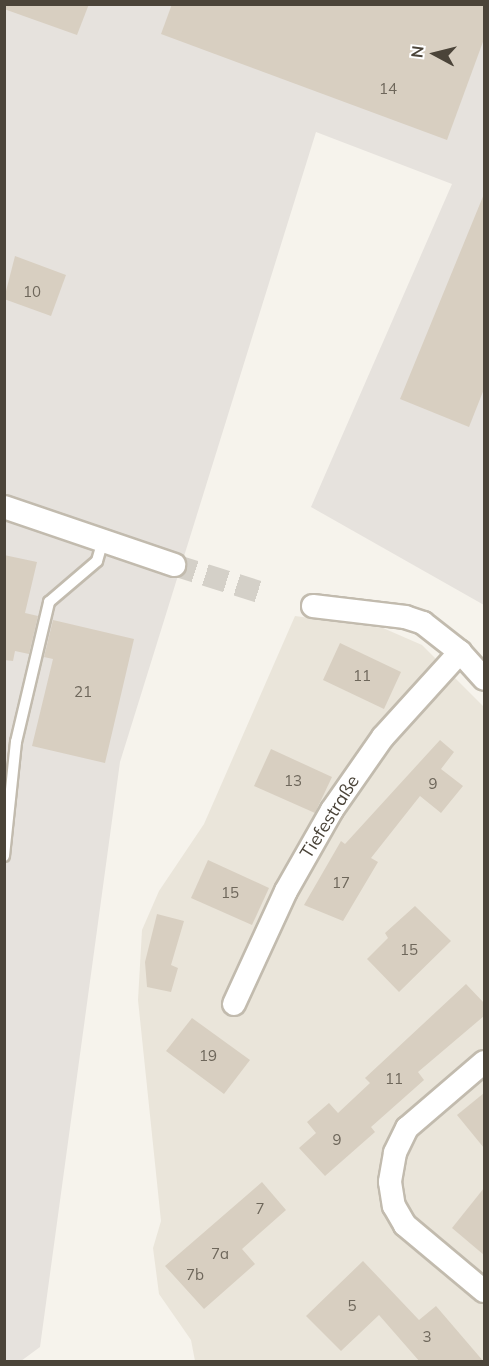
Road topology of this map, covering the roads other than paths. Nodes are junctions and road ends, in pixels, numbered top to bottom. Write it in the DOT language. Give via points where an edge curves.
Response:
graph roads {
  1 [pos="4,507"];
  2 [pos="103,540"];
  3 [pos="174,565"];
  4 [pos="313,606"];
  5 [pos="460,652"];
  6 [pos="484,679"];
  7 [pos="4,856"];
  8 [pos="234,1005"];
  9 [pos="484,1062"];
  10 [pos="484,1292"];
  1 -- 2 [label="street"];
  2 -- 3 [label="street"];
  2 -- 7 [label="lane" via="97,561 49,602 16,742"];
  4 -- 5 [label="street" via="405,617 432,629"];
  5 -- 6 [label="street"];
  5 -- 8 [label="street, Tiefestraße" via="383,737 332,810 286,891"];
  9 -- 10 [label="street" via="408,1128 394,1153 390,1182 394,1206 405,1225"];
}
